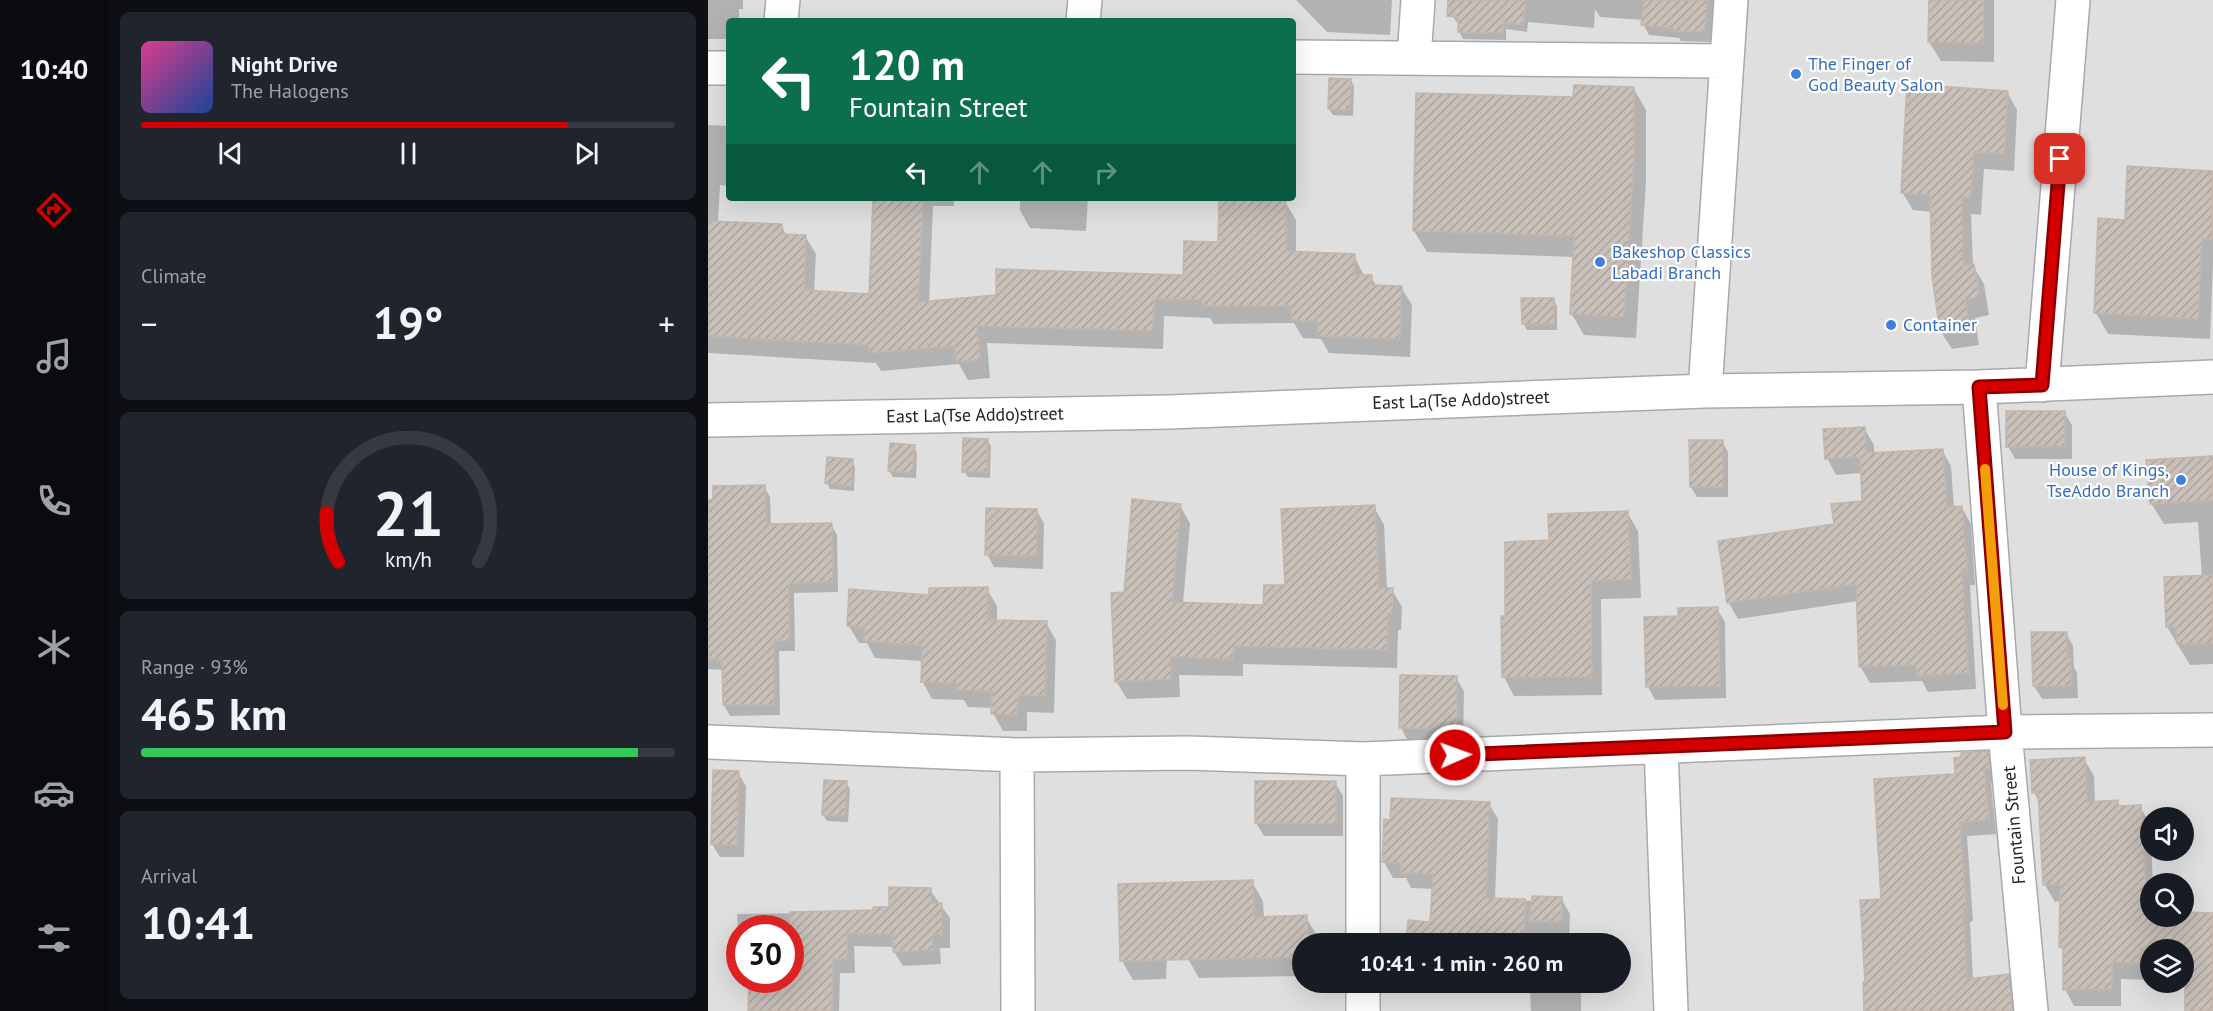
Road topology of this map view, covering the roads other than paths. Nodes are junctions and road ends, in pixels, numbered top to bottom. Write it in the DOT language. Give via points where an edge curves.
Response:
graph roads {
  1 [pos="783,0"];
  2 [pos="1085,0"];
  3 [pos="1418,0"];
  4 [pos="1731,0"];
  5 [pos="2073,0"];
  6 [pos="781,18"];
  7 [pos="1083,18"];
  8 [pos="1296,57"];
  9 [pos="1414,58"];
  10 [pos="1727,61"];
  11 [pos="708,68"];
  12 [pos="726,68"];
  13 [pos="2213,376"];
  14 [pos="2042,385"];
  15 [pos="1979,387"];
  16 [pos="1705,391"];
  17 [pos="708,420"];
  18 [pos="2213,730"];
  19 [pos="2005,732"];
  20 [pos="708,742"];
  21 [pos="1661,747"];
  22 [pos="1017,755"];
  23 [pos="1363,759"];
  24 [pos="1363,933"];
  25 [pos="1363,993"];
  26 [pos="1018,1011"];
  27 [pos="1363,1011"];
  28 [pos="1671,1011"];
  29 [pos="2031,1011"];
  1 -- 6 [label="street"];
  2 -- 7 [label="street"];
  3 -- 9 [label="street"];
  4 -- 10 [label="street"];
  5 -- 14 [label="street"];
  8 -- 9 [label="street"];
  9 -- 10 [label="street"];
  10 -- 16 [label="street"];
  11 -- 12 [label="street"];
  13 -- 14 [label="street, East La(Tse Addo)street"];
  14 -- 15 [label="street, East La(Tse Addo)street"];
  15 -- 16 [label="street, East La(Tse Addo)street"];
  15 -- 19 [label="street, Fountain Street"];
  16 -- 17 [label="street, East La(Tse Addo)street" via="1169,412"];
  18 -- 19 [label="street"];
  19 -- 21 [label="street"];
  19 -- 29 [label="street, Fountain Street"];
  20 -- 22 [label="street"];
  21 -- 23 [label="street"];
  21 -- 28 [label="street"];
  22 -- 23 [label="street" via="1188,753"];
  22 -- 26 [label="street"];
  23 -- 24 [label="street"];
  25 -- 27 [label="street"];
}
